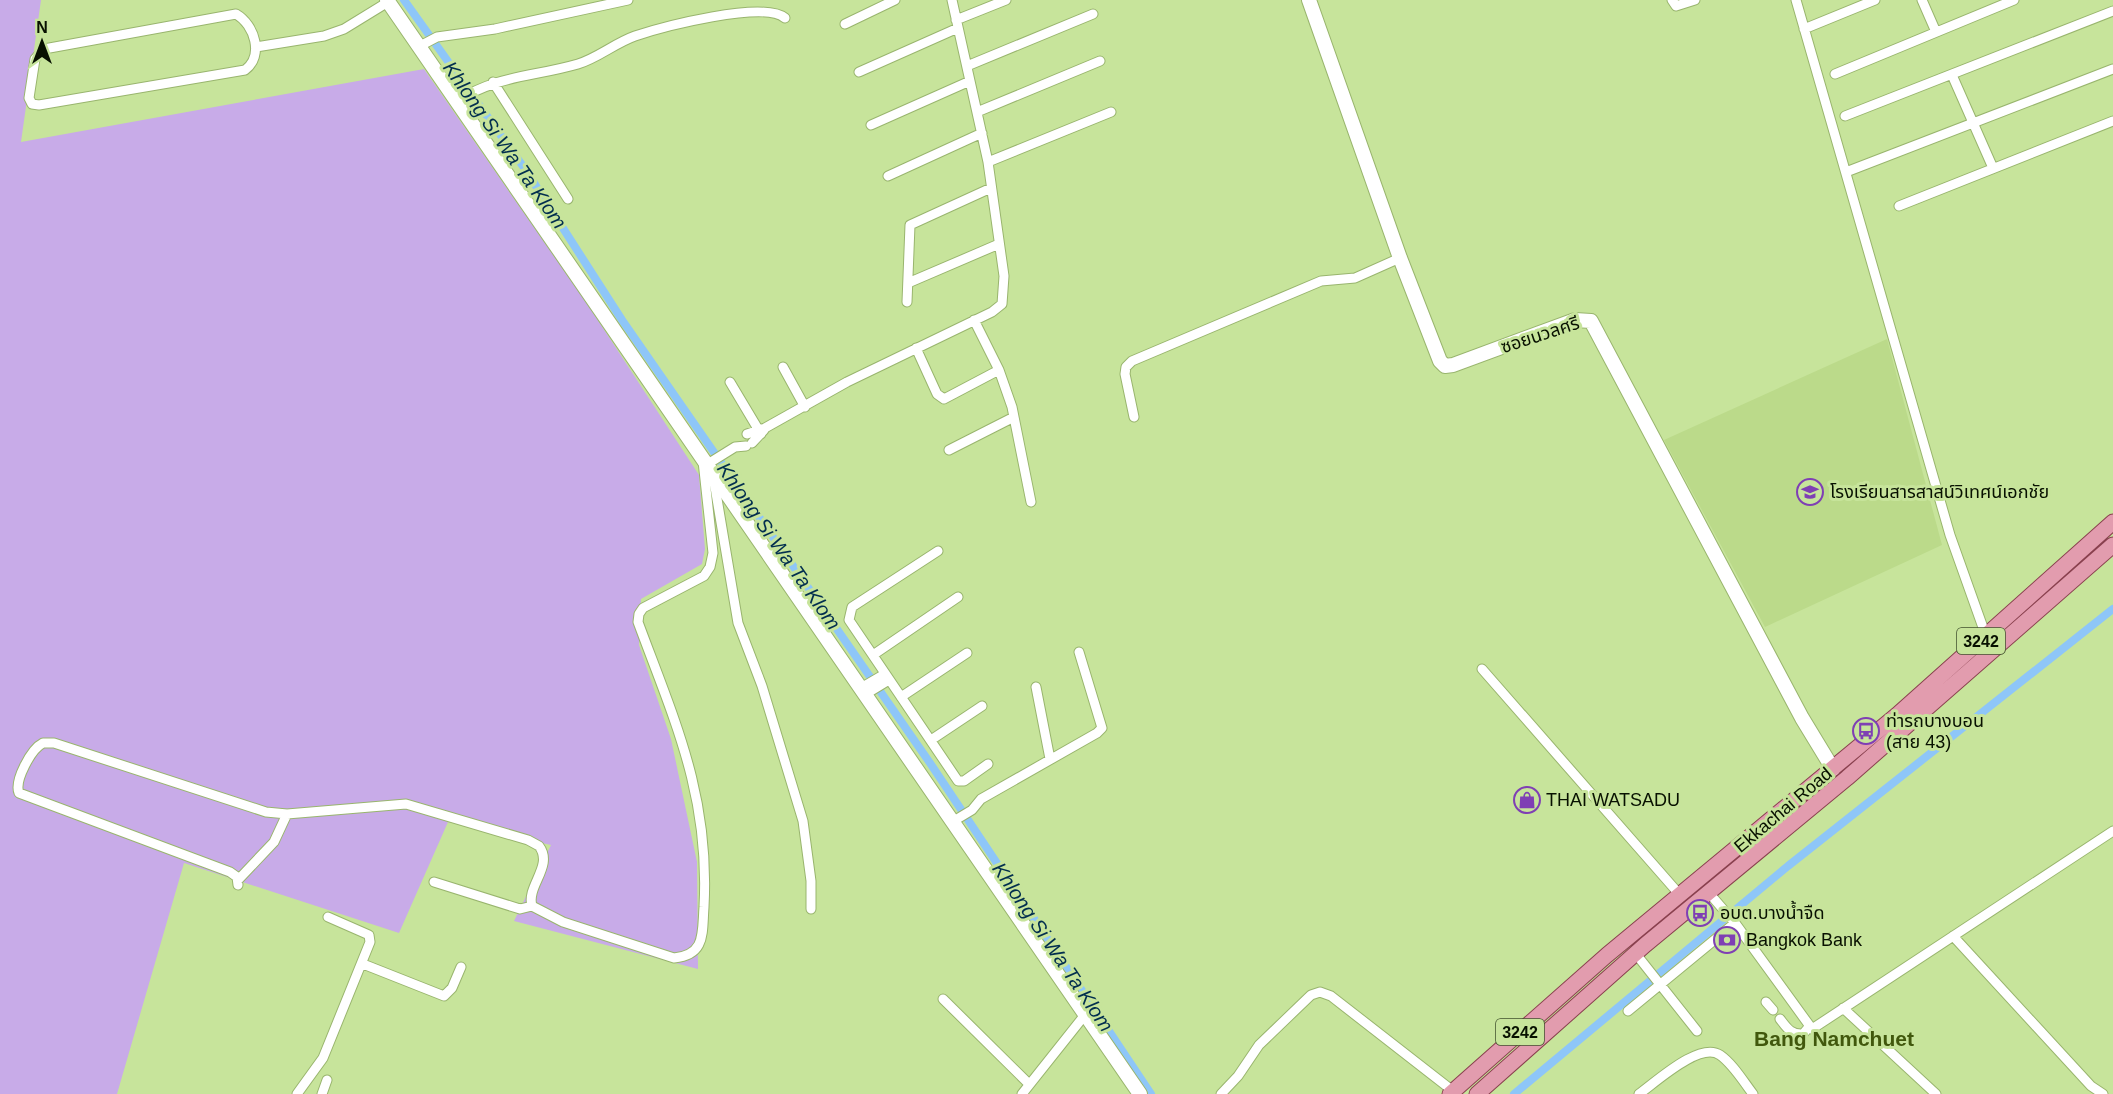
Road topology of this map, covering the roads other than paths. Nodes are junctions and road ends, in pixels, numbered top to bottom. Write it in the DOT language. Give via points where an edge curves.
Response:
graph roads {
  1 [pos="628,0"];
  2 [pos="895,0"];
  3 [pos="952,0"];
  4 [pos="1006,0"];
  5 [pos="1309,0"];
  6 [pos="1672,0"];
  7 [pos="1695,0"];
  8 [pos="1796,0"];
  9 [pos="1875,0"];
  10 [pos="1922,0"];
  11 [pos="2014,0"];
  12 [pos="388,1"];
  13 [pos="2113,11"];
  14 [pos="1093,14"];
  15 [pos="785,18"];
  16 [pos="845,24"];
  17 [pos="957,24"];
  18 [pos="1804,29"];
  19 [pos="1936,32"];
  20 [pos="422,45"];
  21 [pos="256,48"];
  22 [pos="1100,61"];
  23 [pos="967,66"];
  24 [pos="2113,69"];
  25 [pos="859,72"];
  26 [pos="1835,74"];
  27 [pos="1952,75"];
  28 [pos="970,81"];
  29 [pos="493,82"];
  30 [pos="461,98"];
  31 [pos="977,112"];
  32 [pos="1111,112"];
  33 [pos="1845,116"];
  34 [pos="2113,121"];
  35 [pos="1973,123"];
  36 [pos="871,125"];
  37 [pos="982,133"];
  38 [pos="988,162"];
  39 [pos="1993,168"];
  40 [pos="1846,172"];
  41 [pos="888,176"];
  42 [pos="991,188"];
  43 [pos="568,199"];
  44 [pos="1899,206"];
  45 [pos="999,243"];
  46 [pos="1400,258"];
  47 [pos="908,283"];
  48 [pos="907,302"];
  49 [pos="974,320"];
  50 [pos="915,348"];
  51 [pos="783,367"];
  52 [pos="999,370"];
  53 [pos="730,382"];
  54 [pos="805,407"];
  55 [pos="1014,417"];
  56 [pos="1134,417"];
  57 [pos="762,431"];
  58 [pos="949,450"];
  59 [pos="707,467"];
  60 [pos="1031,502"];
  61 [pos="2113,522"];
  62 [pos="2113,545"];
  63 [pos="938,551"];
  64 [pos="958,597"];
  65 [pos="1986,636"];
  66 [pos="1079,652"];
  67 [pos="967,653"];
  68 [pos="873,655"];
  69 [pos="1482,669"];
  70 [pos="883,679"];
  71 [pos="1036,687"];
  72 [pos="866,689"];
  73 [pos="901,698"];
  74 [pos="982,706"];
  75 [pos="931,740"];
  76 [pos="1050,759"];
  77 [pos="988,764"];
  78 [pos="1833,770"];
  79 [pos="287,814"];
  80 [pos="956,820"];
  81 [pos="2113,831"];
  82 [pos="434,882"];
  83 [pos="1709,893"];
  84 [pos="1680,895"];
  85 [pos="532,906"];
  86 [pos="811,909"];
  87 [pos="328,917"];
  88 [pos="1733,921"];
  89 [pos="1953,936"];
  90 [pos="1636,954"];
  91 [pos="363,964"];
  92 [pos="461,967"];
  93 [pos="1591,969"];
  94 [pos="1659,982"];
  95 [pos="1602,984"];
  96 [pos="943,999"];
  97 [pos="1843,1008"];
  98 [pos="1628,1011"];
  99 [pos="1084,1016"];
  100 [pos="1780,1018"];
  101 [pos="1809,1027"];
  102 [pos="1696,1031"];
  103 [pos="327,1080"];
  104 [pos="1029,1084"];
  105 [pos="1451,1092"];
  106 [pos="297,1094"];
  107 [pos="322,1094"];
  108 [pos="1022,1094"];
  109 [pos="1140,1094"];
  110 [pos="1221,1094"];
  111 [pos="1478,1094"];
  112 [pos="1639,1094"];
  113 [pos="1753,1094"];
  114 [pos="1936,1094"];
  115 [pos="2103,1094"];
  1 -- 20 [label="street" via="495,29 437,37"];
  2 -- 16 [label="street"];
  3 -- 17 [label="street"];
  4 -- 17 [label="street"];
  5 -- 46 [label="street, ซอยนวลศรี"];
  6 -- 7 [label="street" via="1680,6"];
  8 -- 18 [label="street"];
  9 -- 18 [label="street"];
  10 -- 19 [label="street"];
  11 -- 19 [label="street"];
  12 -- 20 [label="street"];
  12 -- 21 [label="street" via="344,29"];
  13 -- 27 [label="street"];
  14 -- 23 [label="street"];
  15 -- 29 [label="street" via="762,9 746,10 633,37 578,64"];
  17 -- 23 [label="street"];
  17 -- 25 [label="street"];
  18 -- 40 [label="street"];
  19 -- 26 [label="street"];
  20 -- 30 [label="street"];
  21 -- 21 [label="street" via="252,35 236,14 44,49 35,59 29,98 32,104 39,105 245,70 255,60"];
  22 -- 31 [label="street"];
  23 -- 28 [label="street"];
  24 -- 35 [label="street"];
  27 -- 33 [label="street"];
  27 -- 35 [label="street"];
  28 -- 31 [label="street"];
  28 -- 36 [label="street"];
  29 -- 30 [label="street"];
  29 -- 43 [label="street"];
  30 -- 59 [label="street"];
  31 -- 37 [label="street"];
  32 -- 38 [label="street"];
  34 -- 39 [label="street"];
  35 -- 39 [label="street"];
  35 -- 40 [label="street"];
  37 -- 38 [label="street"];
  37 -- 41 [label="street"];
  38 -- 42 [label="street"];
  39 -- 44 [label="street"];
  40 -- 65 [label="street" via="1950,535"];
  42 -- 45 [label="street"];
  42 -- 47 [label="street" via="910,225"];
  45 -- 47 [label="street"];
  45 -- 49 [label="street" via="1004,276 1002,304"];
  46 -- 56 [label="street" via="1354,278 1321,281 1132,361 1125,374"];
  46 -- 78 [label="street, ซอยนวลศรี" via="1445,366 1575,320 1591,321"];
  47 -- 48 [label="street"];
  49 -- 50 [label="street"];
  49 -- 52 [label="street"];
  50 -- 52 [label="street" via="937,394 944,399"];
  50 -- 54 [label="street"];
  51 -- 54 [label="street"];
  52 -- 55 [label="street"];
  53 -- 57 [label="street"];
  54 -- 57 [label="street"];
  55 -- 58 [label="street"];
  55 -- 60 [label="street"];
  57 -- 59 [label="street"];
  59 -- 72 [label="street"];
  59 -- 85 [label="street" via="713,554 710,567 704,576 643,608 638,622 685,744 695,783 705,885 700,945 687,956 674,957 563,922"];
  59 -- 86 [label="street" via="738,622 803,821"];
  61 -- 65 [label="main road, Ekkachai Road / 3242"];
  62 -- 83 [label="main road, Ekkachai Road / 3242"];
  63 -- 68 [label="street" via="852,607 849,620"];
  64 -- 68 [label="street"];
  65 -- 78 [label="main road, Ekkachai Road / 3242"];
  66 -- 76 [label="street" via="1101,728"];
  67 -- 73 [label="street"];
  68 -- 70 [label="street"];
  69 -- 84 [label="street"];
  70 -- 72 [label="street"];
  70 -- 73 [label="street"];
  71 -- 76 [label="street"];
  72 -- 80 [label="street"];
  73 -- 75 [label="street"];
  74 -- 75 [label="street"];
  75 -- 77 [label="street" via="958,781"];
  76 -- 80 [label="street" via="981,799"];
  78 -- 84 [label="main road, Ekkachai Road / 3242"];
  79 -- 79 [label="street" via="274,842 238,882 230,872 19,793 18,782 36,749 43,743 54,743 266,812"];
  79 -- 85 [label="street" via="406,804 528,840 540,846 544,861 530,899"];
  80 -- 99 [label="street"];
  81 -- 89 [label="street"];
  82 -- 85 [label="street" via="520,909"];
  83 -- 88 [label="street"];
  83 -- 90 [label="main road, Ekkachai Road / 3242"];
  84 -- 93 [label="main road, Ekkachai Road / 3242"];
  87 -- 91 [label="street" via="369,935"];
  88 -- 94 [label="street"];
  88 -- 101 [label="street"];
  89 -- 97 [label="street"];
  89 -- 115 [label="street" via="2091,1086"];
  90 -- 94 [label="street"];
  90 -- 95 [label="main road, Ekkachai Road / 3242"];
  91 -- 92 [label="street" via="444,996"];
  91 -- 106 [label="street" via="322,1058"];
  93 -- 95 [label="main road"];
  93 -- 105 [label="main road, Ekkachai Road / 3242"];
  94 -- 98 [label="street"];
  94 -- 102 [label="street"];
  95 -- 111 [label="main road, Ekkachai Road / 3242"];
  96 -- 104 [label="street"];
  97 -- 101 [label="street" via="1812,1029"];
  97 -- 114 [label="street"];
  99 -- 104 [label="street"];
  99 -- 109 [label="street"];
  100 -- 101 [label="street" via="1796,1034 1803,1034"];
  103 -- 107 [label="street"];
  104 -- 108 [label="street"];
  105 -- 110 [label="street" via="1331,996 1320,992 1311,995 1259,1045"];
  112 -- 113 [label="street" via="1695,1054 1715,1052"];
}
